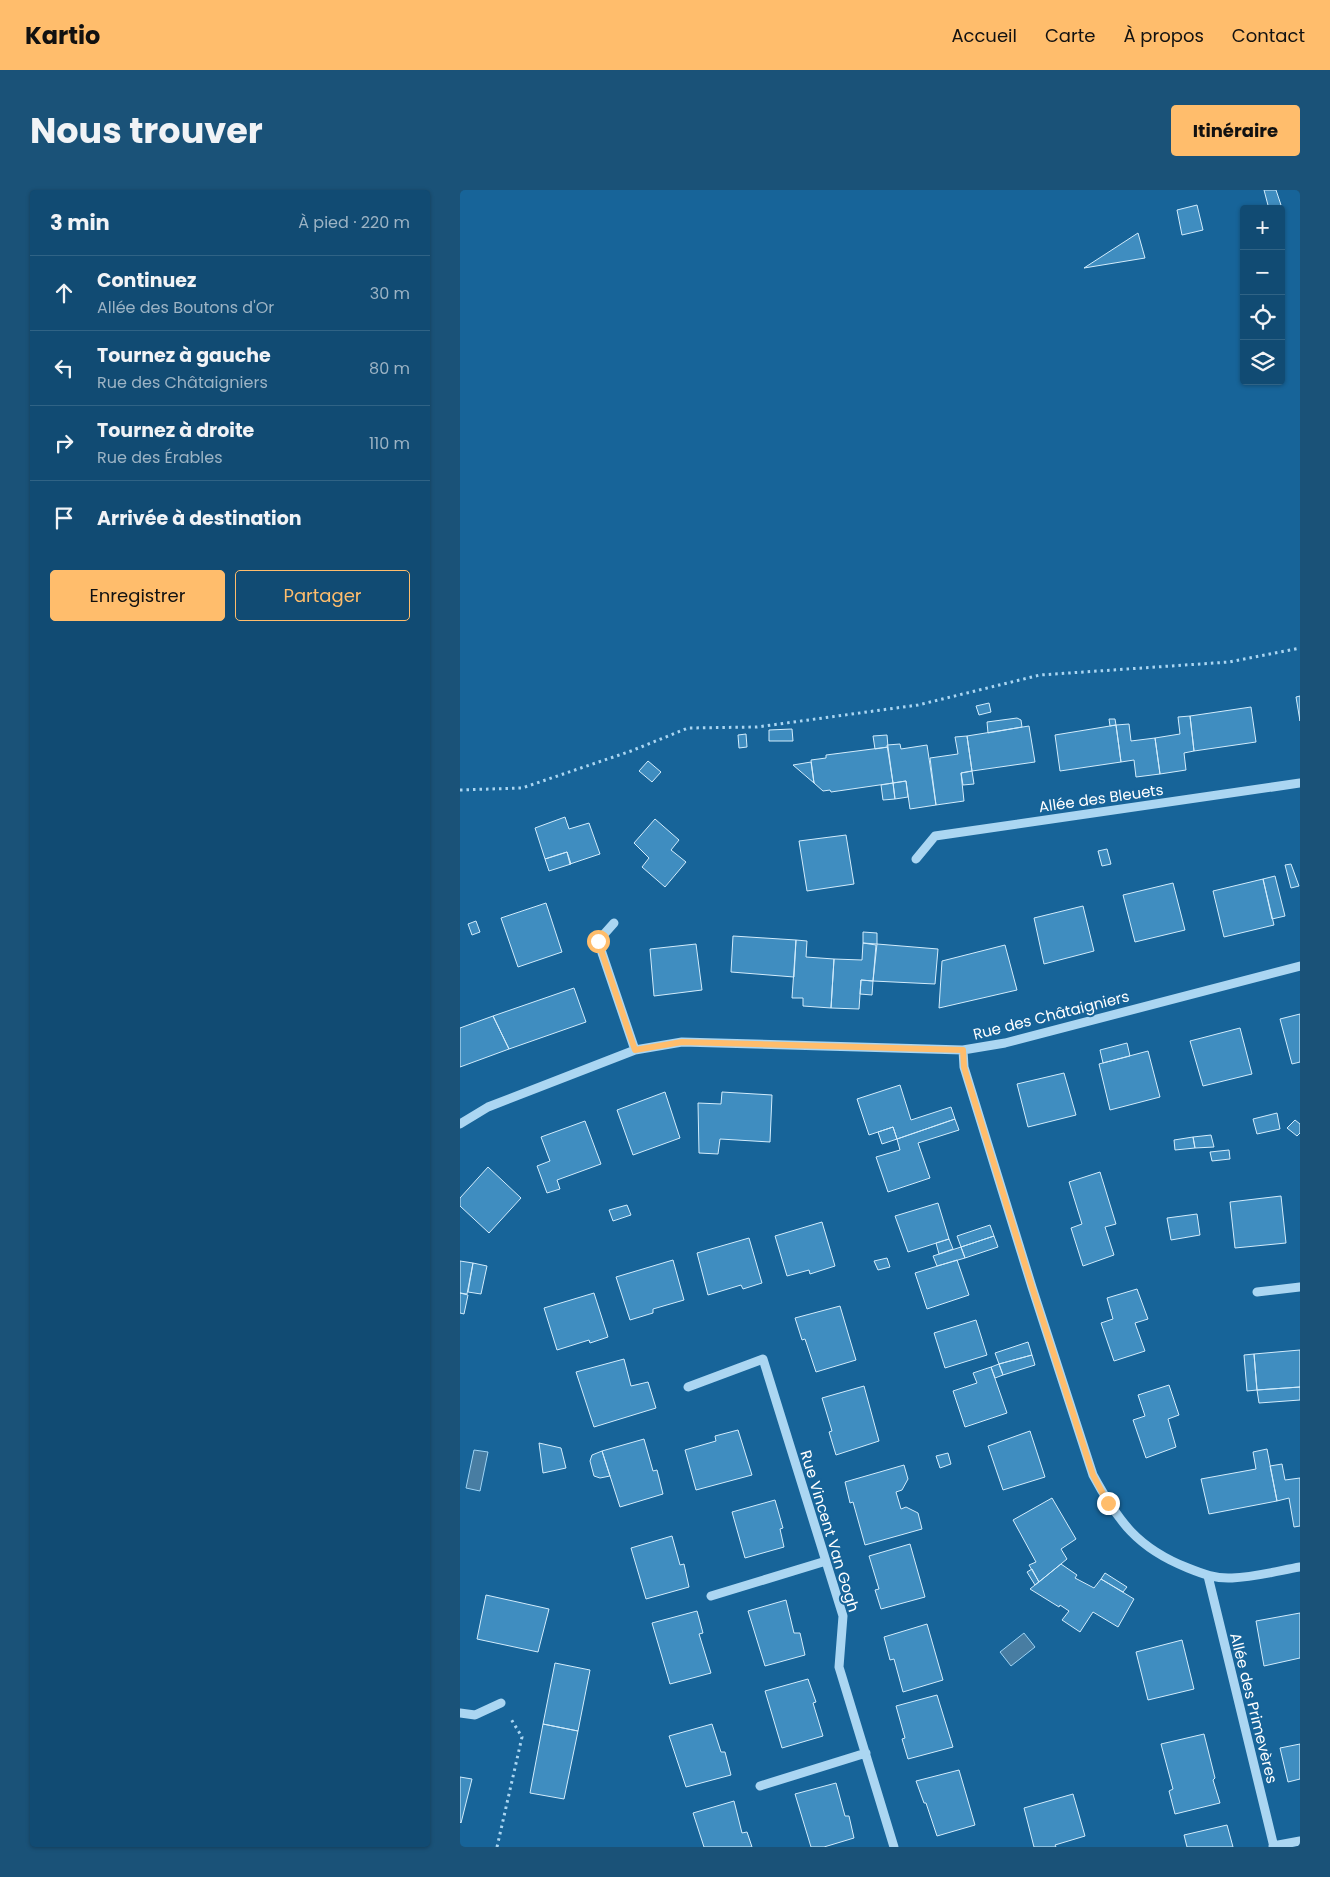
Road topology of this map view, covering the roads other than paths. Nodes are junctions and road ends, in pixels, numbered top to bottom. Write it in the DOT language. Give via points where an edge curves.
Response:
graph roads {
  1 [pos="1300,783"];
  2 [pos="916,859"];
  3 [pos="614,923"];
  4 [pos="1300,966"];
  5 [pos="635,1050"];
  6 [pos="963,1050"];
  7 [pos="460,1124"];
  8 [pos="1300,1287"];
  9 [pos="1257,1292"];
  10 [pos="688,1386"];
  11 [pos="826,1561"];
  12 [pos="1300,1567"];
  13 [pos="1208,1576"];
  14 [pos="711,1596"];
  15 [pos="501,1703"];
  16 [pos="460,1712"];
  17 [pos="866,1754"];
  18 [pos="760,1786"];
  19 [pos="1300,1841"];
  20 [pos="1274,1846"];
  21 [pos="894,1847"];
  1 -- 2 [label="street, Allée des Bleuets" via="935,836"];
  3 -- 5 [label="street" via="598,941"];
  4 -- 6 [label="street, Rue des Châtaigniers" via="1005,1043"];
  5 -- 6 [label="street, Rue des Châtaigniers" via="682,1042"];
  5 -- 7 [label="street, Rue des Châtaigniers" via="488,1107"];
  6 -- 13 [label="street" via="969,1086 1093,1475 1108,1503 1141,1542 1178,1564"];
  8 -- 9 [label="street"];
  10 -- 11 [label="street, Rue Vincent Van Gogh" via="763,1359"];
  11 -- 14 [label="street"];
  11 -- 17 [label="street, Rue Vincent Van Gogh" via="843,1616 839,1667"];
  12 -- 13 [label="street" via="1233,1578"];
  13 -- 20 [label="street, Allée des Primevères"];
  15 -- 16 [label="street" via="475,1715"];
  17 -- 18 [label="street"];
  17 -- 21 [label="street, Rue Vincent Van Gogh"];
  19 -- 20 [label="street"];
}
